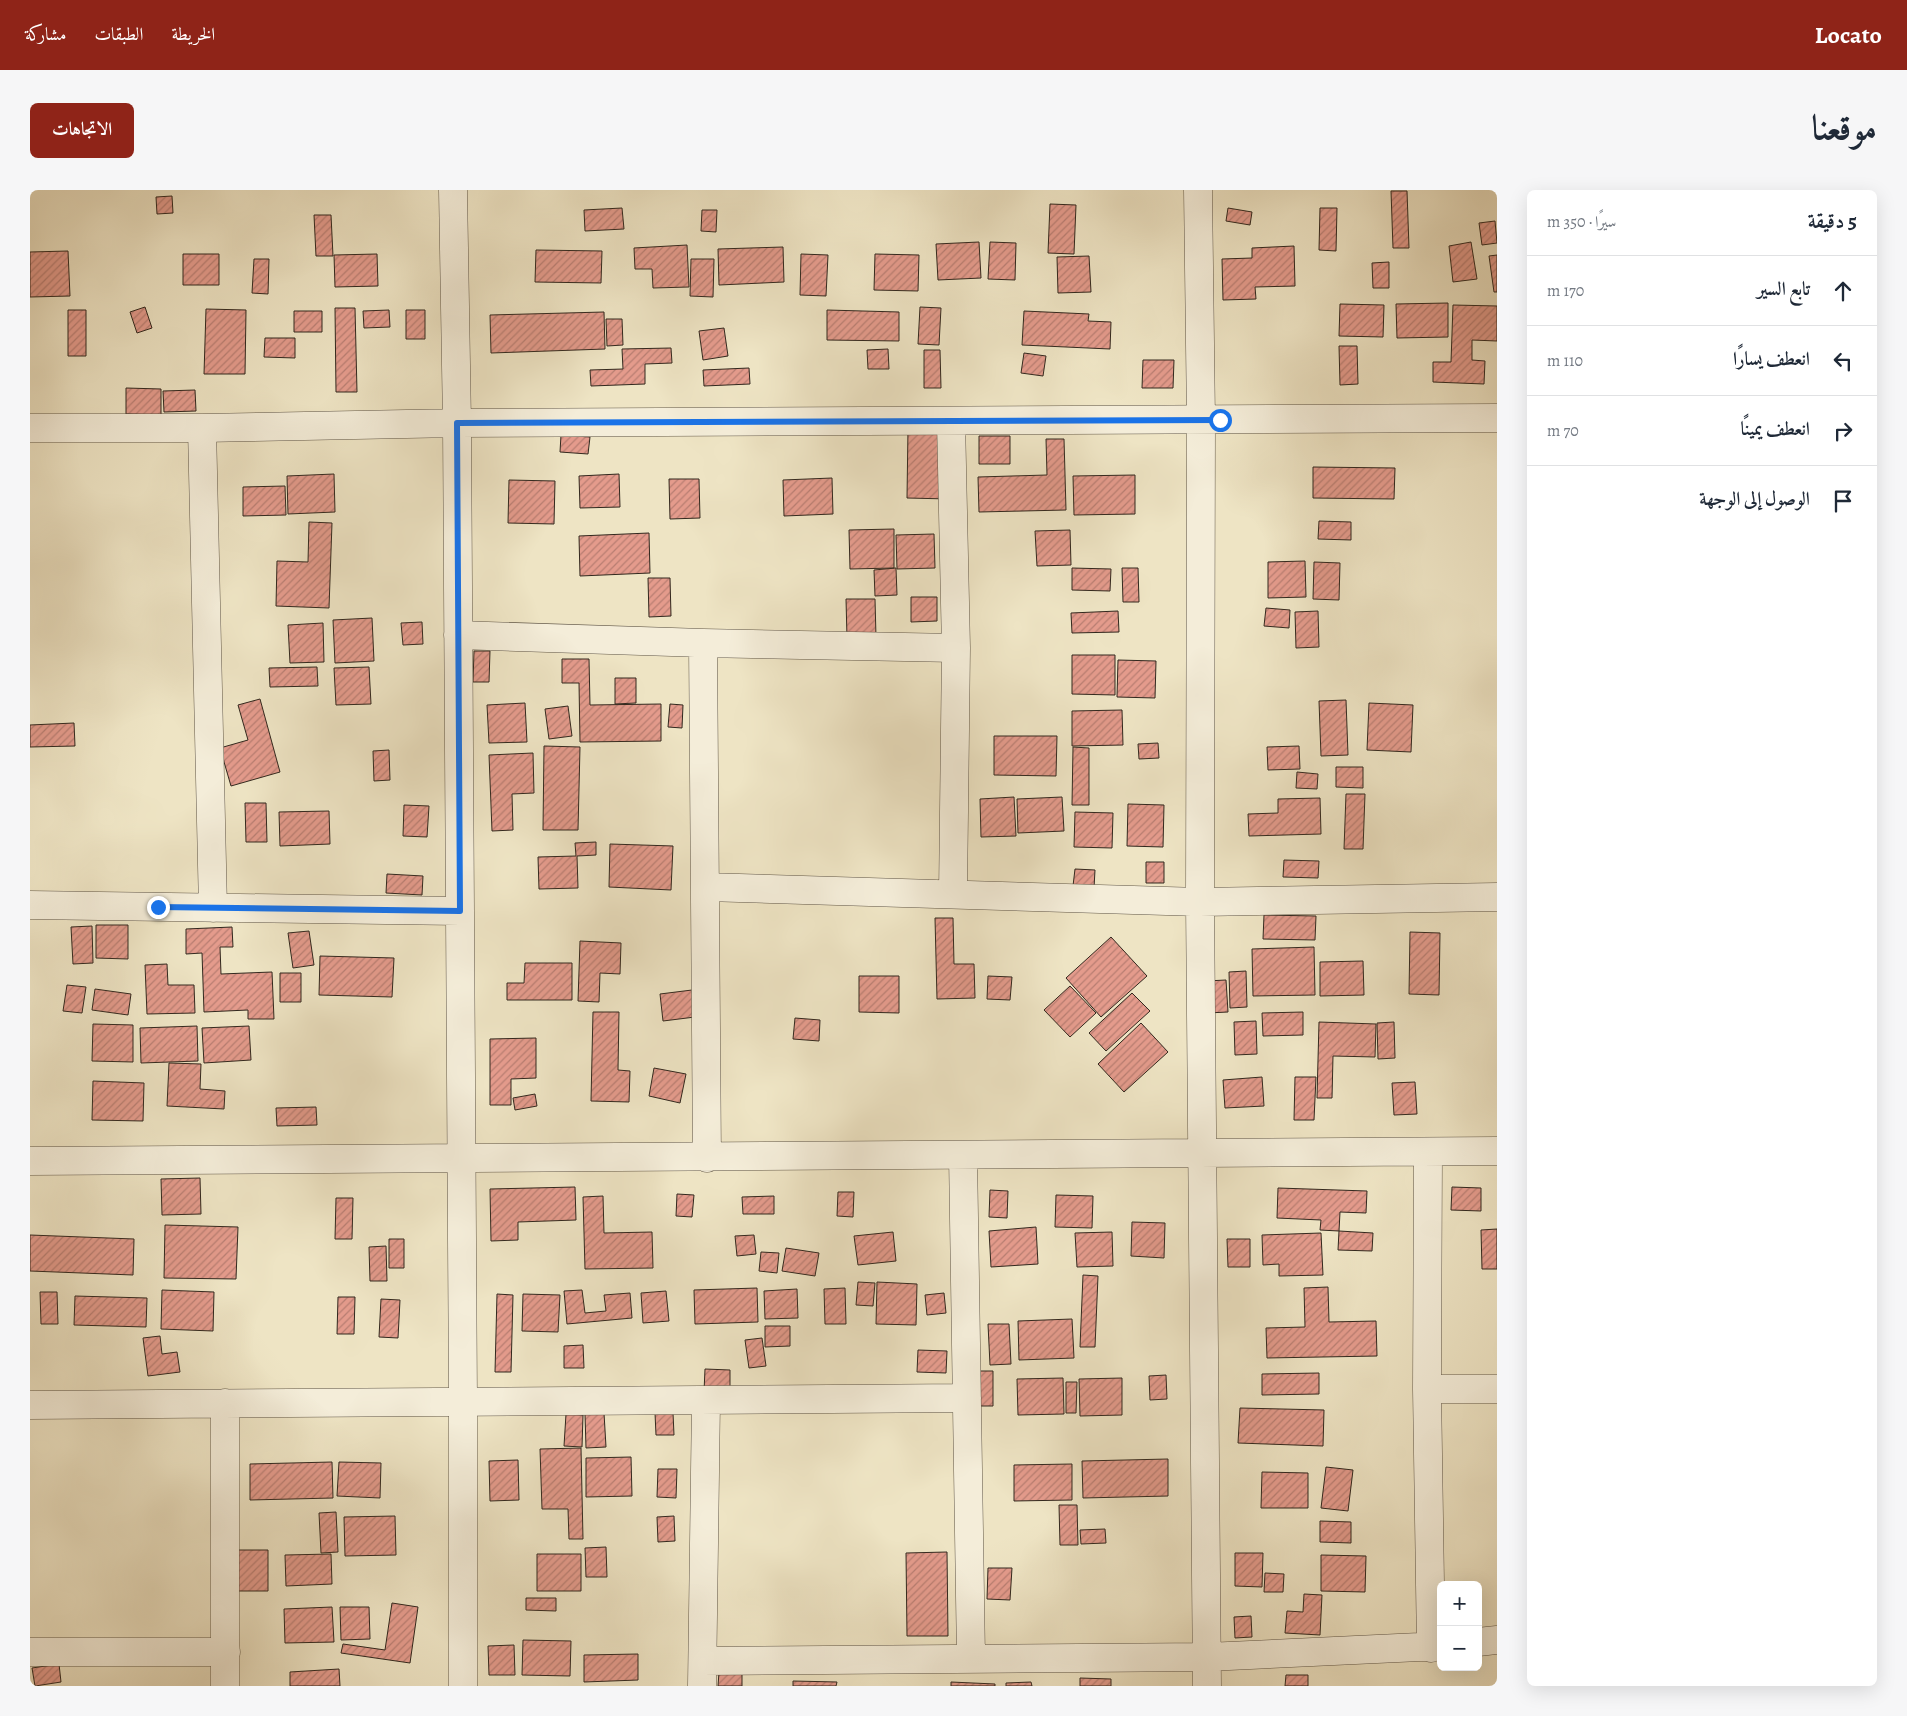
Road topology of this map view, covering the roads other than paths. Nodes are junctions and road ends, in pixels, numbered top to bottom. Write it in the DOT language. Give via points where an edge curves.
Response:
graph roads {
  1 [pos="453,190"];
  2 [pos="1198,190"];
  3 [pos="1497,418"];
  4 [pos="1201,420"];
  5 [pos="951,421"];
  6 [pos="457,423"];
  7 [pos="30,428"];
  8 [pos="202,428"];
  9 [pos="458,636"];
  10 [pos="702,643"];
  11 [pos="956,648"];
  12 [pos="706,887"];
  13 [pos="953,894"];
  14 [pos="1497,897"];
  15 [pos="1200,902"];
  16 [pos="30,905"];
  17 [pos="214,908"];
  18 [pos="460,911"];
  19 [pos="1497,1151"];
  20 [pos="1428,1152"];
  21 [pos="1204,1153"];
  22 [pos="962,1155"];
  23 [pos="461,1158"];
  24 [pos="707,1158"];
  25 [pos="30,1161"];
  26 [pos="1428,1389"];
  27 [pos="1497,1389"];
  28 [pos="967,1398"];
  29 [pos="706,1400"];
  30 [pos="463,1402"];
  31 [pos="225,1403"];
  32 [pos="30,1404"];
  33 [pos="1497,1640"];
  34 [pos="1482,1642"];
  35 [pos="1436,1647"];
  36 [pos="30,1652"];
  37 [pos="226,1652"];
  38 [pos="1206,1657"];
  39 [pos="971,1658"];
  40 [pos="702,1674"];
  41 [pos="225,1686"];
  42 [pos="463,1686"];
  43 [pos="1207,1686"];
  1 -- 6 [label="street"];
  2 -- 4 [label="street"];
  3 -- 4 [label="street"];
  4 -- 5 [label="street"];
  4 -- 15 [label="street"];
  5 -- 6 [label="street"];
  5 -- 11 [label="street"];
  6 -- 8 [label="street"];
  6 -- 9 [label="street"];
  7 -- 8 [label="street"];
  8 -- 17 [label="street"];
  9 -- 10 [label="street"];
  9 -- 18 [label="street"];
  10 -- 11 [label="street"];
  10 -- 12 [label="street"];
  11 -- 13 [label="street"];
  12 -- 13 [label="street"];
  12 -- 24 [label="street"];
  13 -- 15 [label="street"];
  14 -- 15 [label="street"];
  15 -- 21 [label="street"];
  16 -- 17 [label="street"];
  17 -- 18 [label="street"];
  18 -- 23 [label="street"];
  19 -- 20 [label="street"];
  20 -- 21 [label="street"];
  20 -- 26 [label="street"];
  21 -- 22 [label="street"];
  21 -- 38 [label="street"];
  22 -- 24 [label="street"];
  22 -- 28 [label="street"];
  23 -- 24 [label="street"];
  23 -- 25 [label="street"];
  23 -- 30 [label="street"];
  26 -- 27 [label="street"];
  26 -- 35 [label="street"];
  28 -- 29 [label="street"];
  28 -- 39 [label="street"];
  29 -- 30 [label="street"];
  29 -- 40 [label="street"];
  30 -- 31 [label="street"];
  30 -- 42 [label="street"];
  31 -- 32 [label="street"];
  31 -- 37 [label="street"];
  33 -- 34 [label="street"];
  35 -- 38 [label="street"];
  36 -- 37 [label="street"];
  37 -- 41 [label="street"];
  38 -- 39 [label="street"];
  38 -- 43 [label="street"];
  39 -- 40 [label="street"];
}
